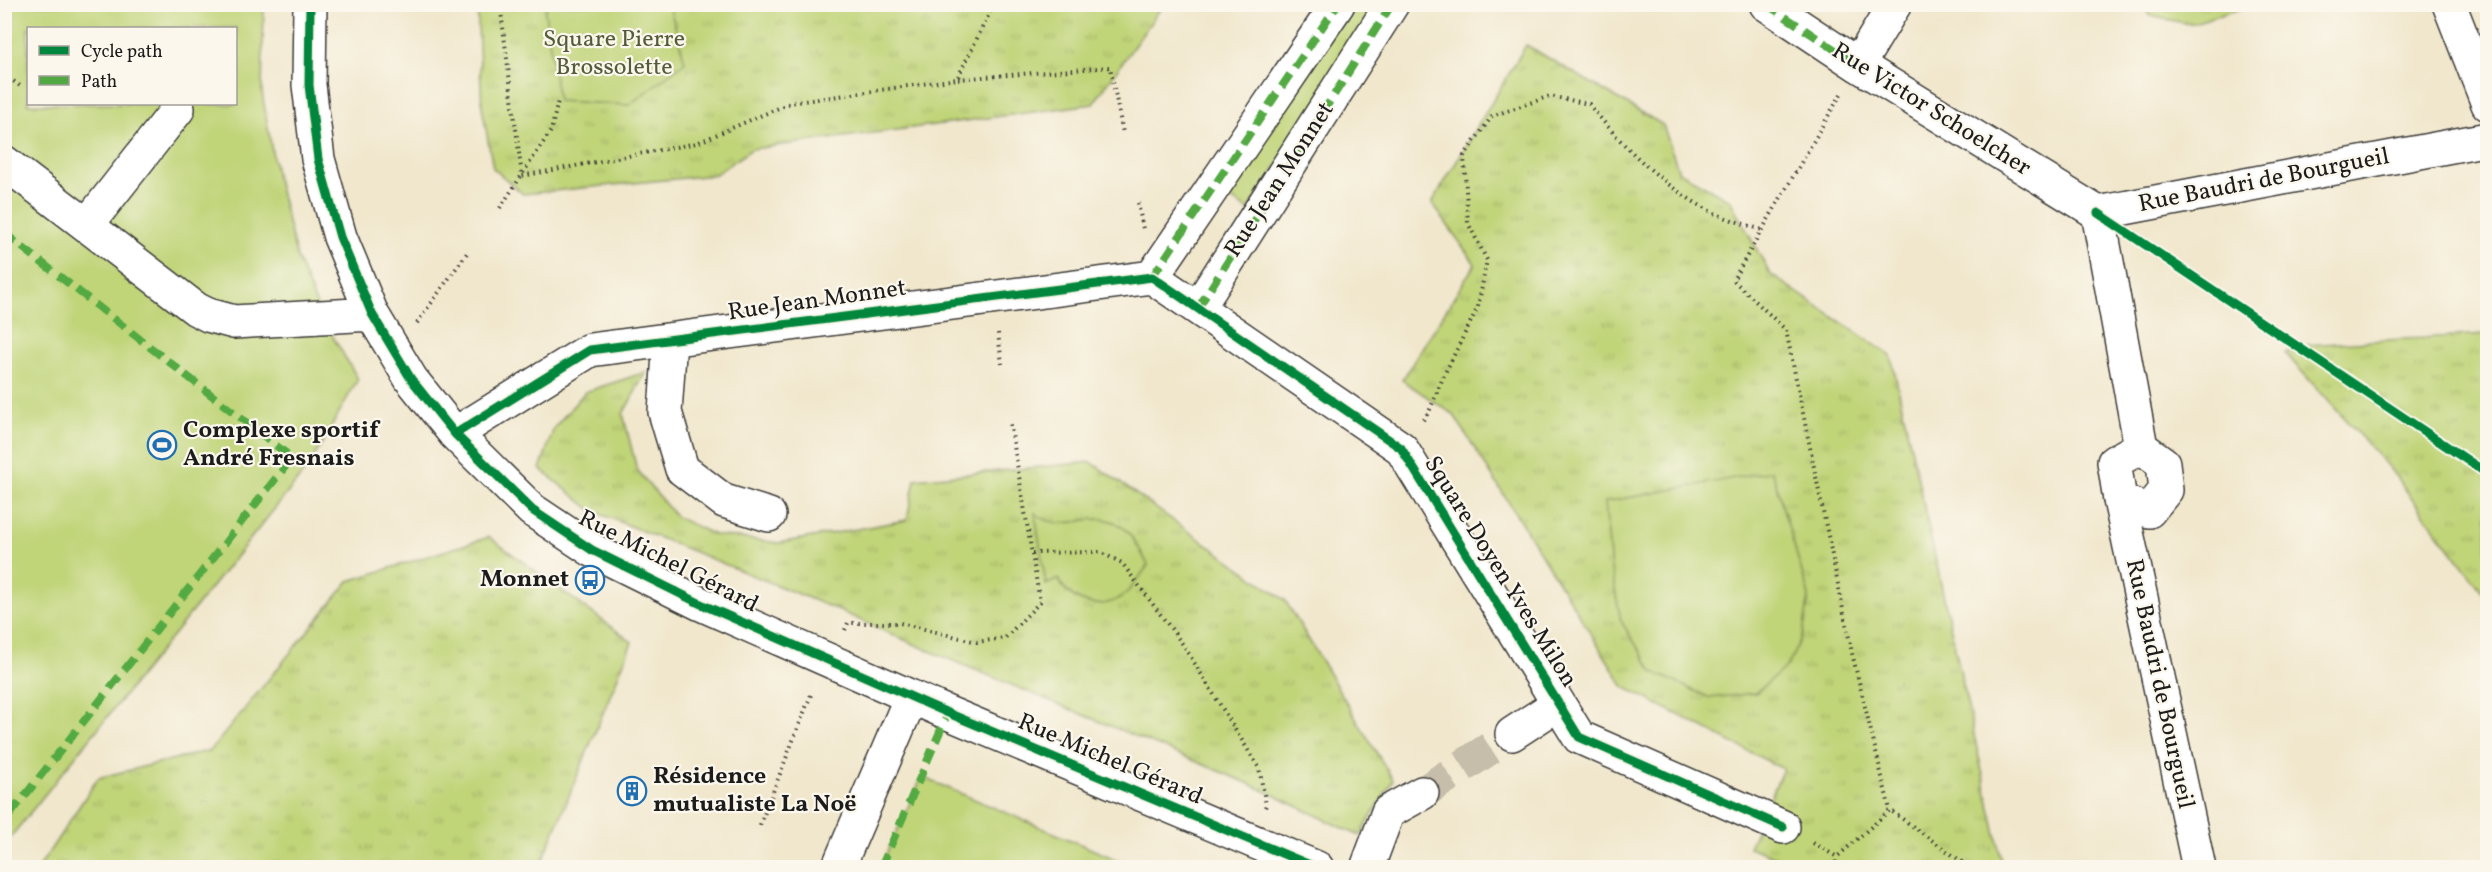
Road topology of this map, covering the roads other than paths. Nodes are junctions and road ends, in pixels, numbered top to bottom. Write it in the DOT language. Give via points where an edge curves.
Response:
graph roads {
  1 [pos="310,4"];
  2 [pos="1338,4"];
  3 [pos="1392,4"];
  4 [pos="1766,4"];
  5 [pos="1895,4"];
  6 [pos="2449,4"];
  7 [pos="1858,65"];
  8 [pos="2487,104"];
  9 [pos="178,109"];
  10 [pos="2487,139"];
  11 [pos="4,162"];
  12 [pos="2098,213"];
  13 [pos="87,225"];
  14 [pos="1152,277"];
  15 [pos="1198,308"];
  16 [pos="372,314"];
  17 [pos="670,340"];
  18 [pos="454,434"];
  19 [pos="2141,447"];
  20 [pos="2120,500"];
  21 [pos="769,515"];
  22 [pos="911,697"];
  23 [pos="1558,704"];
  24 [pos="1512,734"];
  25 [pos="1422,793"];
  26 [pos="1783,827"];
  27 [pos="838,867"];
  28 [pos="1317,867"];
  29 [pos="1367,867"];
  30 [pos="2199,867"];
  1 -- 16 [label="street, Rue Michel Gérard" via="309,85 318,159 340,237"];
  2 -- 14 [label="street, Rue Jean Monnet"];
  3 -- 15 [label="street, Rue Jean Monnet"];
  4 -- 7 [label="street, Rue Victor Schoelcher"];
  5 -- 7 [label="street"];
  6 -- 8 [label="street"];
  7 -- 12 [label="street, Rue Victor Schoelcher"];
  9 -- 13 [label="street"];
  10 -- 12 [label="street, Rue Baudri de Bourgueil"];
  11 -- 13 [label="street"];
  12 -- 19 [label="street"];
  13 -- 16 [label="street" via="196,309 220,319 247,322"];
  14 -- 15 [label="street"];
  14 -- 17 [label="street, Rue Jean Monnet"];
  15 -- 23 [label="street, Square Doyen Yves Milon" via="1401,448"];
  16 -- 18 [label="street, Rue Michel Gérard" via="411,379"];
  17 -- 18 [label="street, Rue Jean Monnet" via="590,350"];
  17 -- 21 [label="street" via="665,412 682,469 724,501"];
  18 -- 22 [label="street, Rue Michel Gérard" via="532,510 592,550 652,582"];
  19 -- 20 [label="street" via="2114,462"];
  19 -- 20 [label="street" via="2163,463 2166,490 2149,511"];
  20 -- 30 [label="street, Rue Baudri de Bourgueil"];
  22 -- 27 [label="street"];
  22 -- 28 [label="street, Rue Michel Gérard"];
  23 -- 24 [label="street"];
  23 -- 26 [label="street, Square Doyen Yves Milon" via="1579,737"];
  25 -- 29 [label="street" via="1388,812"];
}
